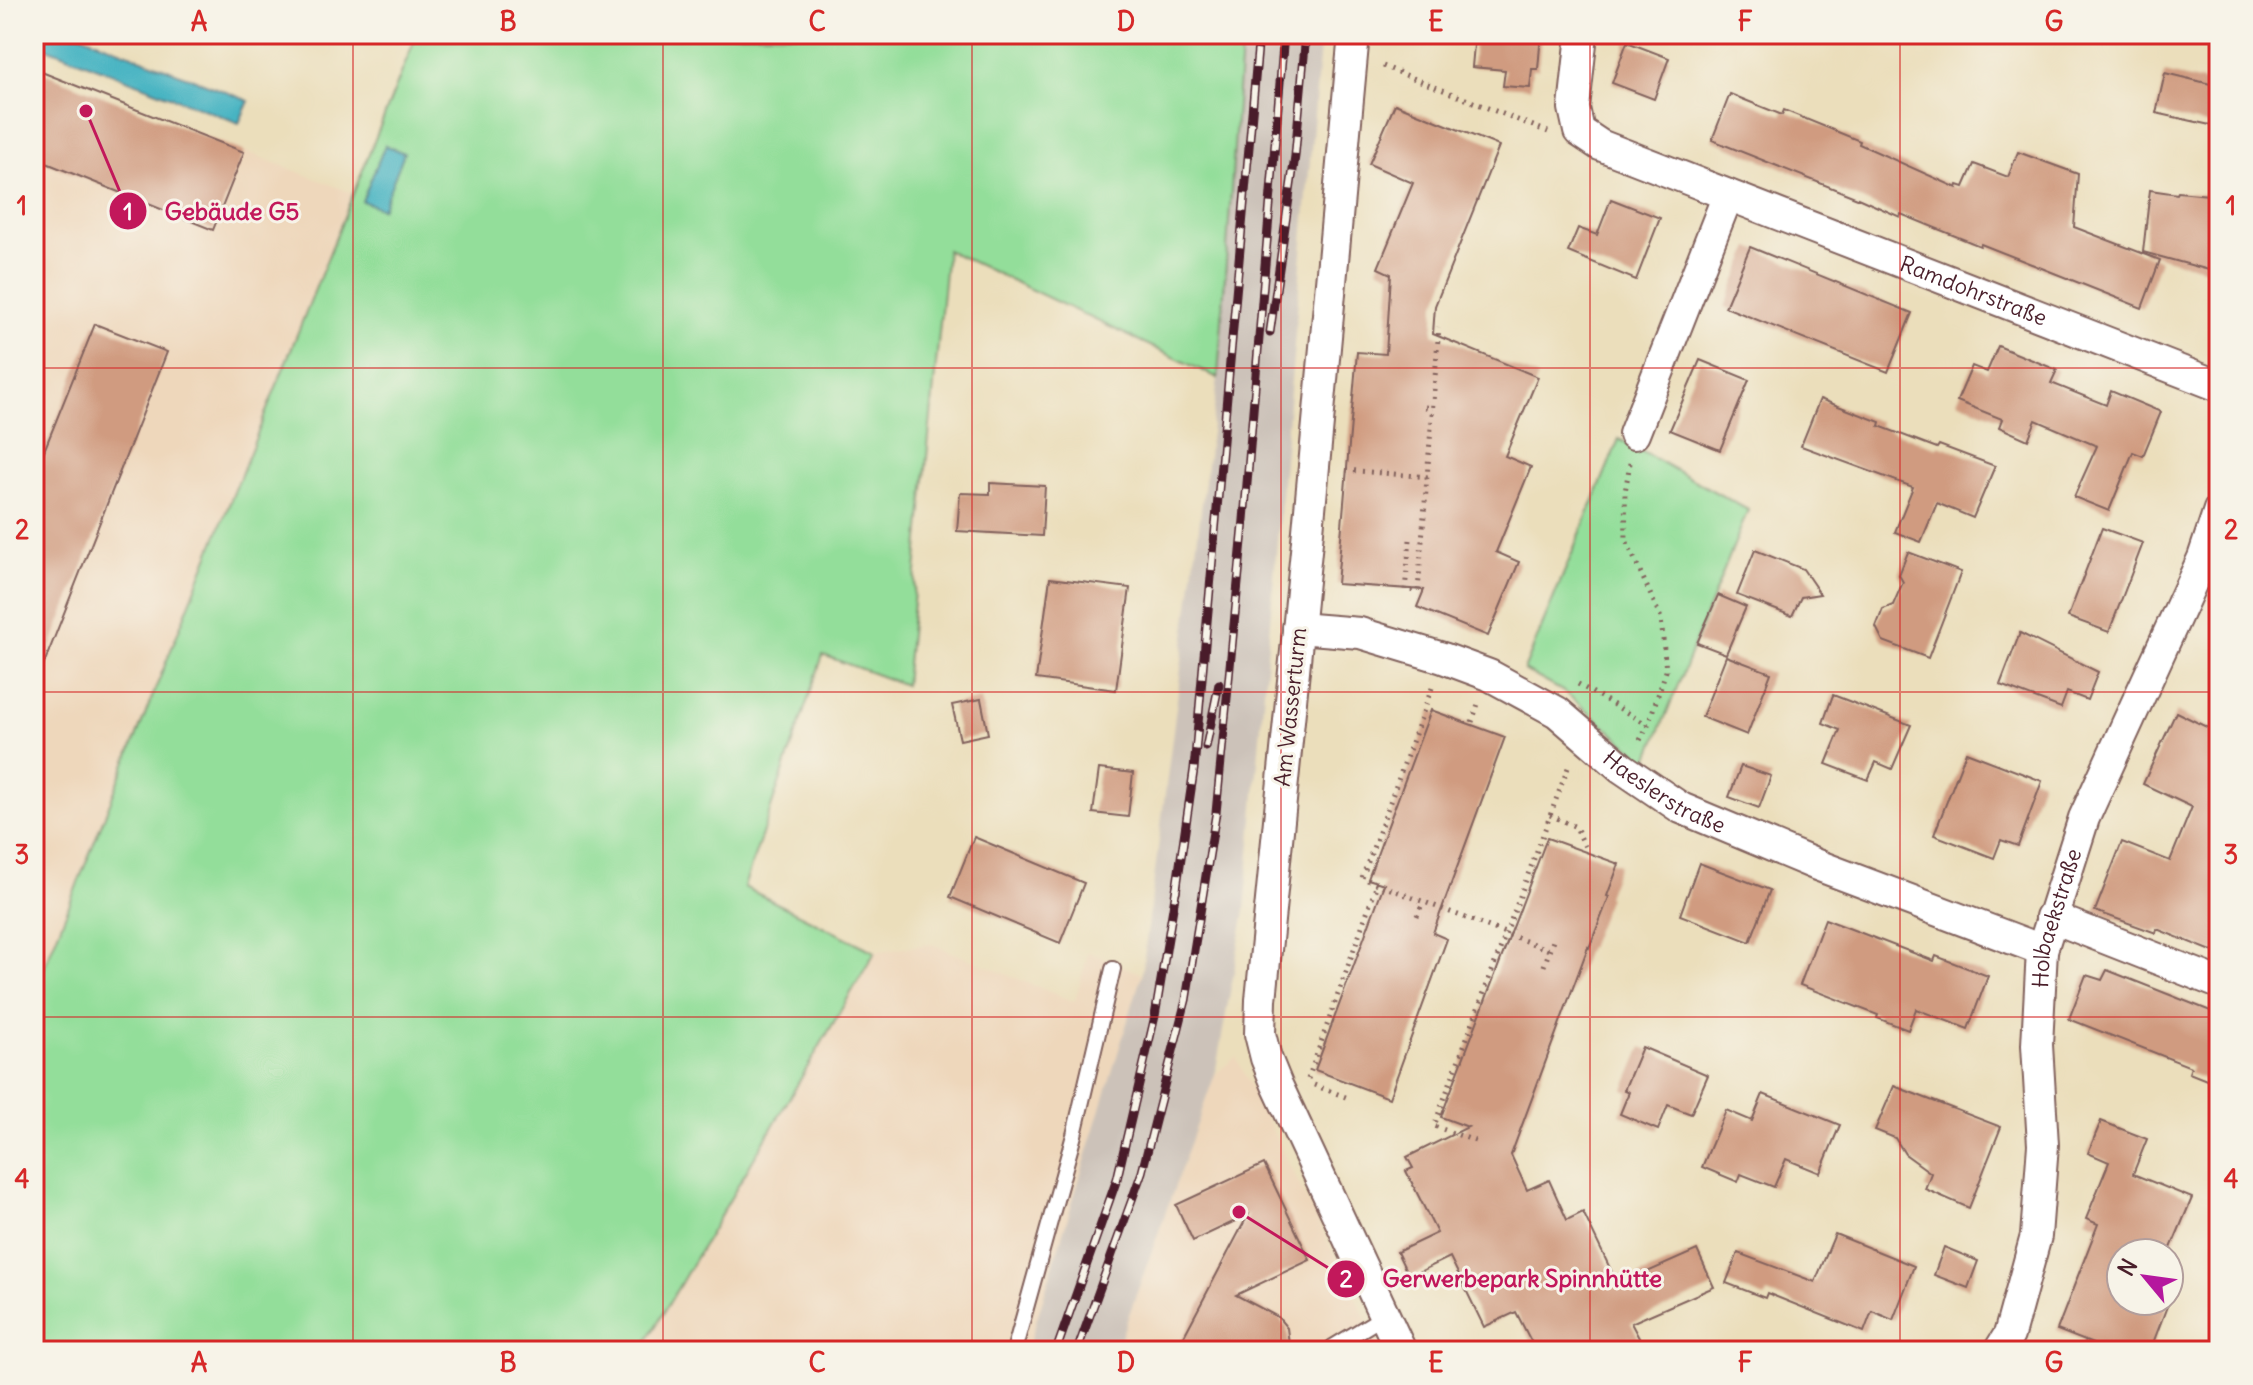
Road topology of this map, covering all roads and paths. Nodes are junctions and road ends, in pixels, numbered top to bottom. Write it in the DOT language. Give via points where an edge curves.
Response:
graph roads {
  1 [pos="1582,34"];
  2 [pos="1353,44"];
  3 [pos="1579,131"];
  4 [pos="1728,195"];
  5 [pos="1439,327"];
  6 [pos="2219,386"];
  7 [pos="1425,407"];
  8 [pos="1433,408"];
  9 [pos="1634,434"];
  10 [pos="1314,466"];
  11 [pos="1429,477"];
  12 [pos="2219,510"];
  13 [pos="1410,540"];
  14 [pos="1409,556"];
  15 [pos="1421,558"];
  16 [pos="1298,628"];
  17 [pos="1443,658"];
  18 [pos="1569,679"];
  19 [pos="1648,725"];
  20 [pos="1580,734"];
  21 [pos="1622,768"];
  22 [pos="1550,815"];
  23 [pos="1585,847"];
  24 [pos="1377,884"];
  25 [pos="1423,902"];
  26 [pos="1417,916"];
  27 [pos="2051,917"];
  28 [pos="1505,933"];
  29 [pos="1554,938"];
  30 [pos="1549,950"];
  31 [pos="2042,950"];
  32 [pos="1544,966"];
  33 [pos="1113,969"];
  34 [pos="2219,983"];
  35 [pos="1351,1099"];
  36 [pos="1475,1141"];
  37 [pos="1384,1316"];
  38 [pos="1014,1351"];
  39 [pos="1330,1351"];
  40 [pos="1401,1351"];
  41 [pos="1999,1351"];
  1 -- 3 [label="street" via="1574,108"];
  2 -- 3 [label="path" via="1545,132"];
  2 -- 10 [label="street, Am Wasserturm"];
  3 -- 4 [label="street, Ramdohrstraße" via="1600,145"];
  4 -- 6 [label="street, Ramdohrstraße"];
  4 -- 9 [label="street"];
  5 -- 8 [label="path"];
  7 -- 8 [label="path"];
  8 -- 11 [label="path"];
  9 -- 19 [label="path" via="1625,492 1626,540 1661,618 1666,671"];
  10 -- 11 [label="path"];
  10 -- 16 [label="street, Am Wasserturm"];
  11 -- 15 [label="path"];
  12 -- 27 [label="street, Holbaekstraße" via="2203,558 2084,818"];
  13 -- 14 [label="path"];
  14 -- 15 [label="path"];
  14 -- 15 [label="path" via="1405,590 1418,591"];
  16 -- 17 [label="street, Haeslerstraße" via="1360,633"];
  16 -- 37 [label="street, Am Wasserturm" via="1260,1034 1277,1085"];
  17 -- 20 [label="street, Haeslerstraße" via="1489,675 1557,712"];
  17 -- 24 [label="path" via="1362,878"];
  18 -- 19 [label="path"];
  19 -- 21 [label="path"];
  20 -- 21 [label="street, Haeslerstraße"];
  20 -- 22 [label="path"];
  21 -- 31 [label="street, Haeslerstraße" via="1694,814"];
  22 -- 23 [label="path" via="1576,827"];
  22 -- 28 [label="path"];
  24 -- 25 [label="path"];
  24 -- 35 [label="path" via="1307,1082"];
  25 -- 26 [label="path"];
  25 -- 28 [label="path"];
  27 -- 31 [label="street, Holbaekstraße"];
  27 -- 34 [label="street"];
  28 -- 30 [label="path"];
  28 -- 36 [label="path" via="1434,1126"];
  29 -- 30 [label="path"];
  30 -- 32 [label="path"];
  31 -- 41 [label="street, Holbaekstraße" via="2037,1045 2043,1145 2036,1236 2009,1335"];
  33 -- 38 [label="lane"];
  37 -- 39 [label="lane"];
  37 -- 40 [label="street, Am Wasserturm"];
}
